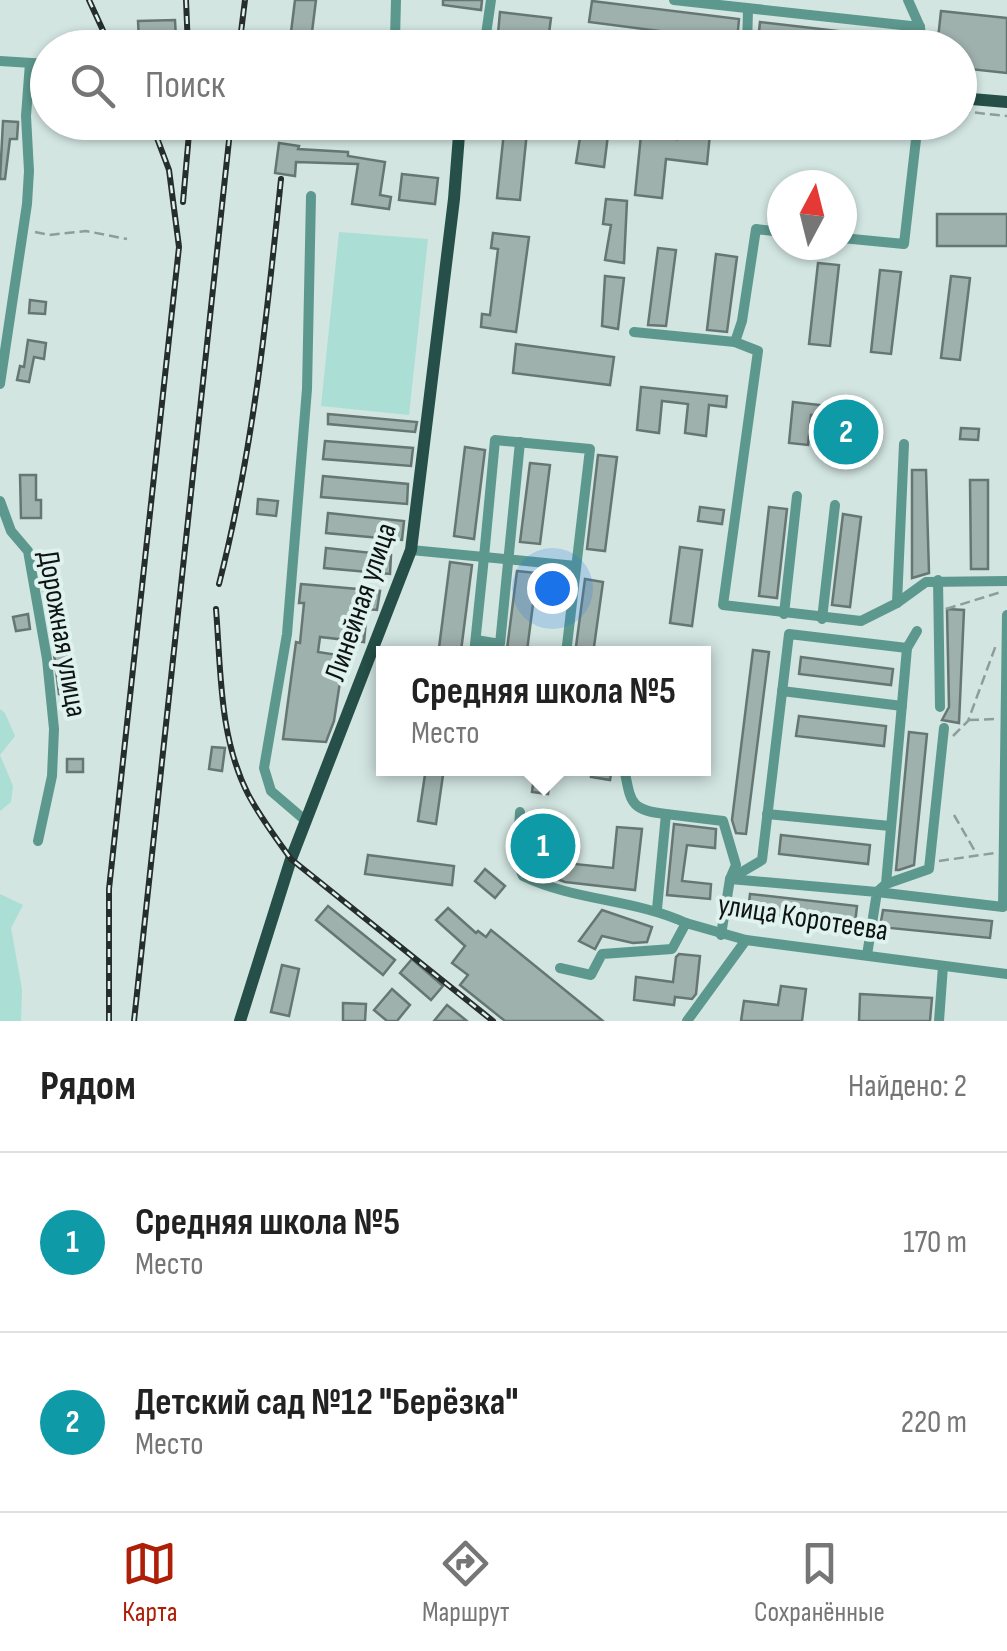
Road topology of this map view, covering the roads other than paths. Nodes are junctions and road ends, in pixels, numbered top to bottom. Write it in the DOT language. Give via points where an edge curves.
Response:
graph roads {
  1 [pos="396,0"];
  2 [pos="491,0"];
  3 [pos="674,0"];
  4 [pos="908,0"];
  5 [pos="748,9"];
  6 [pos="920,27"];
  7 [pos="395,30"];
  8 [pos="487,30"];
  9 [pos="747,30"];
  10 [pos="920,30"];
  11 [pos="0,61"];
  12 [pos="30,63"];
  13 [pos="977,99"];
  14 [pos="1007,102"];
  15 [pos="459,140"];
  16 [pos="916,140"];
  17 [pos="311,196"];
  18 [pos="767,231"];
  19 [pos="857,239"];
  20 [pos="634,332"];
  21 [pos="735,342"];
  22 [pos="0,384"];
  23 [pos="520,442"];
  24 [pos="904,444"];
  25 [pos="797,496"];
  26 [pos="0,500"];
  27 [pos="835,505"];
  28 [pos="411,550"];
  29 [pos="484,557"];
  30 [pos="509,559"];
  31 [pos="576,566"];
  32 [pos="938,580"];
  33 [pos="1007,581"];
  34 [pos="896,603"];
  35 [pos="784,614"];
  36 [pos="1007,616"];
  37 [pos="822,618"];
  38 [pos="917,631"];
  39 [pos="476,640"];
  40 [pos="475,646"];
  41 [pos="567,646"];
  42 [pos="906,648"];
  43 [pos="782,691"];
  44 [pos="902,706"];
  45 [pos="940,707"];
  46 [pos="1006,718"];
  47 [pos="944,728"];
  48 [pos="626,776"];
  49 [pos="520,812"];
  50 [pos="666,814"];
  51 [pos="767,814"];
  52 [pos="306,821"];
  53 [pos="890,826"];
  54 [pos="1006,834"];
  55 [pos="38,841"];
  56 [pos="1006,852"];
  57 [pos="730,878"];
  58 [pos="882,888"];
  59 [pos="657,910"];
  60 [pos="686,922"];
  61 [pos="722,935"];
  62 [pos="746,940"];
  63 [pos="868,955"];
  64 [pos="943,966"];
  65 [pos="560,968"];
  66 [pos="1007,974"];
  67 [pos="240,1021"];
  68 [pos="688,1021"];
  69 [pos="938,1021"];
  1 -- 7 [label="street"];
  2 -- 8 [label="street"];
  3 -- 5 [label="street"];
  4 -- 6 [label="street"];
  5 -- 6 [label="street"];
  5 -- 9 [label="street"];
  6 -- 10 [label="street"];
  11 -- 12 [label="street"];
  12 -- 22 [label="street" via="29,171"];
  13 -- 14 [label="main road"];
  15 -- 28 [label="main road, Линейная улица"];
  16 -- 19 [label="street" via="904,244"];
  17 -- 52 [label="street" via="306,388 287,634 264,768 271,790"];
  18 -- 21 [label="street" via="756,230"];
  20 -- 21 [label="street"];
  21 -- 35 [label="street" via="758,352 723,605"];
  23 -- 29 [label="street" via="495,440"];
  23 -- 30 [label="street"];
  23 -- 31 [label="street" via="590,449"];
  24 -- 34 [label="street"];
  25 -- 35 [label="street"];
  26 -- 55 [label="street, Дорожная улица" via="11,531 28,551 47,659 52,776"];
  27 -- 37 [label="street"];
  28 -- 29 [label="street"];
  28 -- 52 [label="main road, Линейная улица"];
  29 -- 30 [label="street"];
  29 -- 39 [label="street"];
  30 -- 31 [label="street"];
  30 -- 39 [label="street" via="500,644"];
  31 -- 41 [label="street"];
  32 -- 33 [label="street"];
  32 -- 34 [label="street"];
  32 -- 45 [label="street"];
  34 -- 37 [label="street" via="861,622"];
  35 -- 37 [label="street"];
  36 -- 46 [label="street"];
  38 -- 42 [label="street"];
  39 -- 40 [label="street"];
  42 -- 43 [label="street" via="789,634"];
  42 -- 44 [label="street"];
  43 -- 44 [label="street"];
  43 -- 51 [label="street"];
  44 -- 53 [label="street"];
  46 -- 54 [label="street"];
  47 -- 58 [label="street" via="928,868"];
  48 -- 50 [label="street" via="635,807"];
  49 -- 59 [label="street" via="517,863 523,876 553,890"];
  50 -- 57 [label="street" via="723,821 736,866"];
  50 -- 59 [label="street"];
  51 -- 53 [label="street"];
  51 -- 57 [label="street" via="762,860"];
  52 -- 67 [label="main road, Линейная улица"];
  53 -- 58 [label="street"];
  54 -- 56 [label="street"];
  56 -- 58 [label="street" via="1004,907"];
  57 -- 58 [label="street"];
  57 -- 61 [label="street"];
  58 -- 63 [label="street"];
  59 -- 60 [label="street"];
  60 -- 61 [label="street, улица Коротеева"];
  60 -- 65 [label="street, улица Коротеева" via="672,949 602,954 591,976"];
  61 -- 62 [label="street, улица Коротеева"];
  62 -- 63 [label="street, улица Коротеева"];
  62 -- 68 [label="street"];
  63 -- 64 [label="street, улица Коротеева"];
  64 -- 66 [label="street, улица Коротеева"];
  64 -- 69 [label="street"];
}
